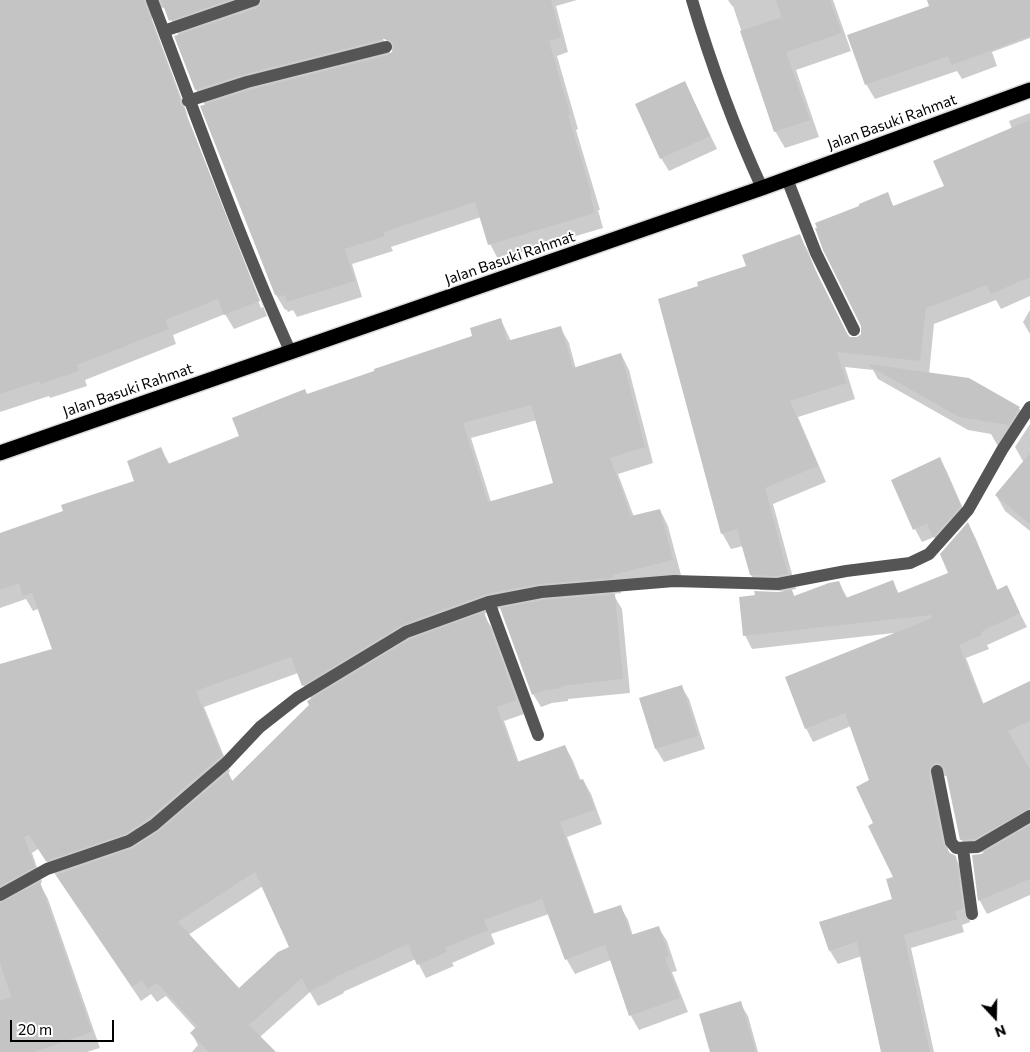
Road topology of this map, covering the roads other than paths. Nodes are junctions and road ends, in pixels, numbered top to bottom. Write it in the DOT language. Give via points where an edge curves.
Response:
graph roads {
  1 [pos="152,0"];
  2 [pos="254,0"];
  3 [pos="692,0"];
  4 [pos="164,31"];
  5 [pos="386,47"];
  6 [pos="1030,90"];
  7 [pos="188,101"];
  8 [pos="787,179"];
  9 [pos="762,188"];
  10 [pos="854,330"];
  11 [pos="291,353"];
  12 [pos="1030,407"];
  13 [pos="0,453"];
  14 [pos="489,602"];
  15 [pos="538,735"];
  16 [pos="937,771"];
  17 [pos="1030,816"];
  18 [pos="963,848"];
  19 [pos="0,895"];
  20 [pos="972,914"];
  1 -- 4 [label="street"];
  2 -- 4 [label="street"];
  3 -- 9 [label="street" via="742,145"];
  4 -- 7 [label="street"];
  5 -- 7 [label="street" via="248,82"];
  6 -- 8 [label="highway, Jalan Basuki Rahmat"];
  7 -- 11 [label="street"];
  8 -- 9 [label="highway, Jalan Basuki Rahmat"];
  8 -- 10 [label="street" via="816,252"];
  9 -- 11 [label="highway, Jalan Basuki Rahmat"];
  11 -- 13 [label="highway, Jalan Basuki Rahmat"];
  12 -- 14 [label="street" via="968,510 930,554 910,563 778,584 674,581 541,592"];
  14 -- 15 [label="street"];
  14 -- 19 [label="street" via="406,632 297,698 260,727 161,819 129,841 47,869"];
  16 -- 18 [label="street" via="951,842 956,848"];
  17 -- 18 [label="street" via="977,847"];
  18 -- 20 [label="street"];
}
